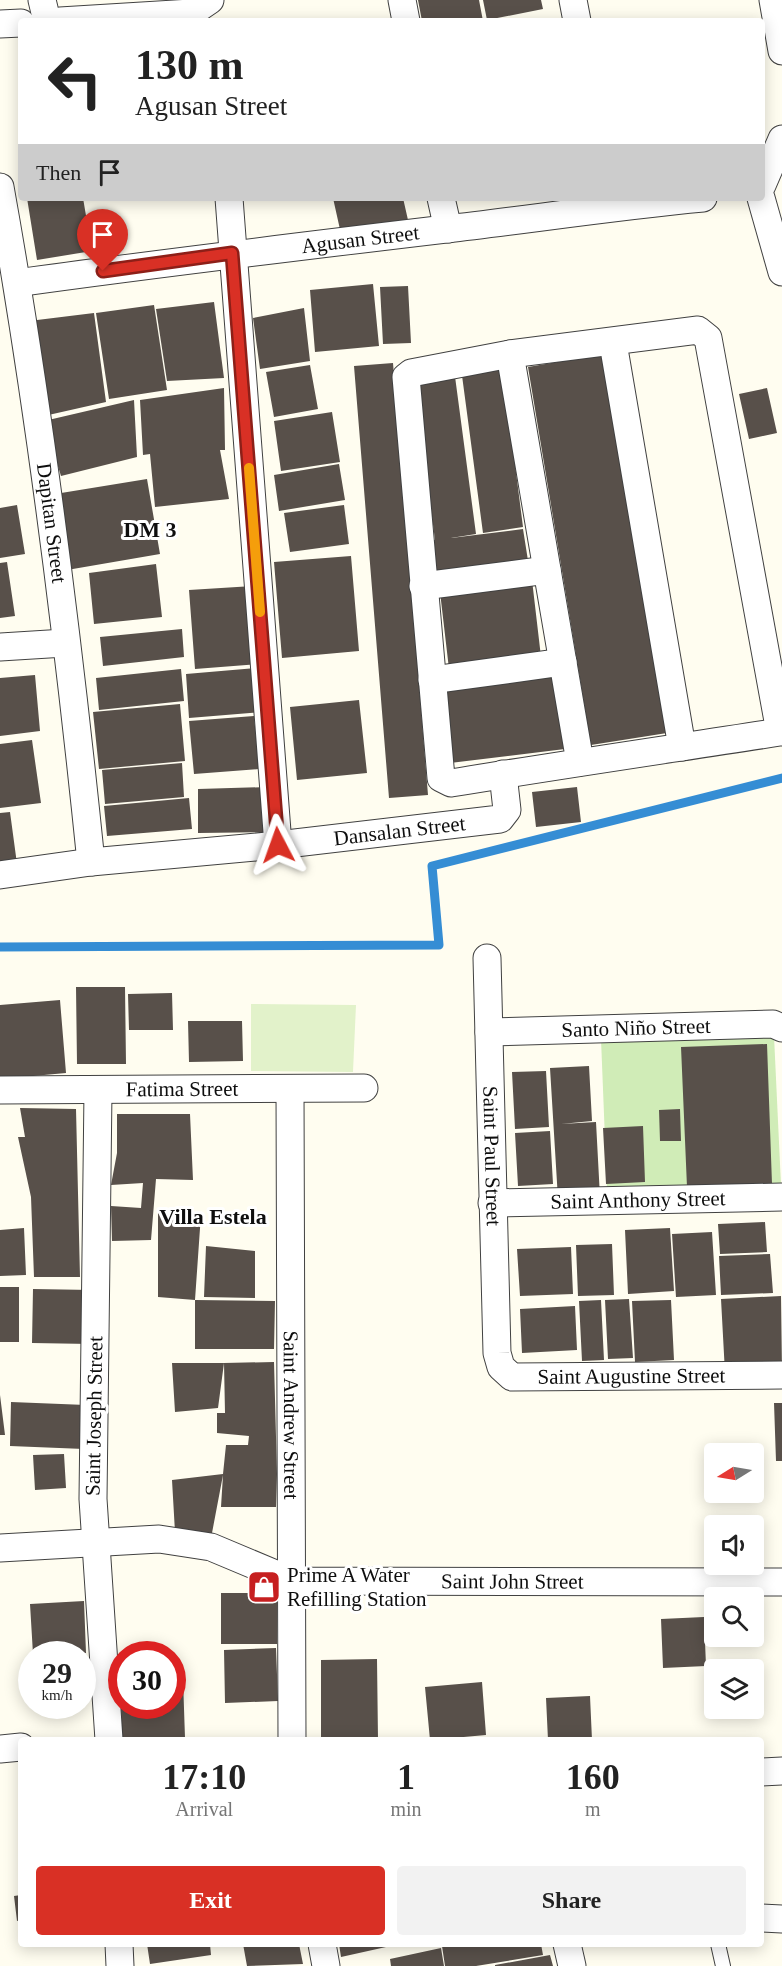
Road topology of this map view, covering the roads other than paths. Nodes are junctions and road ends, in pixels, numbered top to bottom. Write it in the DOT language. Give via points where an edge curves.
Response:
graph roads {
  1 [pos="42,0"];
  2 [pos="210,0"];
  3 [pos="402,0"];
  4 [pos="573,0"];
  5 [pos="773,0"];
  6 [pos="46,18"];
  7 [pos="109,18"];
  8 [pos="405,18"];
  9 [pos="576,18"];
  10 [pos="18,23"];
  11 [pos="0,24"];
  12 [pos="782,51"];
  13 [pos="782,139"];
  14 [pos="765,178"];
  15 [pos="0,187"];
  16 [pos="229,201"];
  17 [pos="442,201"];
  18 [pos="638,201"];
  19 [pos="762,201"];
  20 [pos="616,202"];
  21 [pos="448,229"];
  22 [pos="232,253"];
  23 [pos="782,272"];
  24 [pos="17,283"];
  25 [pos="613,343"];
  26 [pos="510,354"];
  27 [pos="547,570"];
  28 [pos="423,586"];
  29 [pos="65,643"];
  30 [pos="0,647"];
  31 [pos="562,662"];
  32 [pos="432,680"];
  33 [pos="781,732"];
  34 [pos="682,747"];
  35 [pos="580,762"];
  36 [pos="503,774"];
  37 [pos="278,845"];
  38 [pos="90,862"];
  39 [pos="0,875"];
  40 [pos="487,958"];
  41 [pos="782,1028"];
  42 [pos="489,1032"];
  43 [pos="364,1088"];
  44 [pos="290,1089"];
  45 [pos="0,1090"];
  46 [pos="98,1091"];
  47 [pos="782,1197"];
  48 [pos="492,1203"];
  49 [pos="497,1353"];
  50 [pos="782,1374"];
  51 [pos="94,1541"];
  52 [pos="0,1548"];
  53 [pos="292,1581"];
  54 [pos="782,1582"];
  55 [pos="109,1737"];
  56 [pos="292,1737"];
  57 [pos="18,1747"];
  58 [pos="0,1749"];
  59 [pos="782,1771"];
  60 [pos="764,1772"];
  61 [pos="764,1918"];
  62 [pos="782,1919"];
  63 [pos="119,1947"];
  64 [pos="323,1947"];
  65 [pos="568,1947"];
  66 [pos="719,1947"];
  67 [pos="120,1966"];
  68 [pos="326,1966"];
  69 [pos="572,1966"];
  70 [pos="723,1966"];
  1 -- 6 [label="street"];
  2 -- 7 [label="street" via="191,13"];
  3 -- 8 [label="street"];
  4 -- 9 [label="street"];
  5 -- 12 [label="street"];
  10 -- 11 [label="street"];
  13 -- 14 [label="street"];
  15 -- 24 [label="street, Dapitan Street"];
  16 -- 22 [label="street"];
  17 -- 21 [label="street"];
  18 -- 20 [label="street, Agusan Street"];
  19 -- 23 [label="street"];
  20 -- 21 [label="street, Agusan Street"];
  21 -- 22 [label="street, Agusan Street"];
  22 -- 24 [label="street, Agusan Street"];
  22 -- 37 [label="street"];
  24 -- 29 [label="street, Dapitan Street"];
  25 -- 26 [label="street"];
  25 -- 33 [label="street" via="698,330 708,338"];
  25 -- 34 [label="street"];
  26 -- 27 [label="street"];
  26 -- 28 [label="street" via="406,377"];
  27 -- 28 [label="street"];
  27 -- 31 [label="street"];
  28 -- 32 [label="street"];
  29 -- 30 [label="street"];
  29 -- 38 [label="street, Dapitan Street"];
  31 -- 32 [label="street"];
  31 -- 35 [label="street"];
  32 -- 36 [label="street" via="441,778 451,783"];
  33 -- 34 [label="street"];
  34 -- 35 [label="street"];
  35 -- 36 [label="street"];
  36 -- 37 [label="street, Dansalan Street" via="507,810 500,819"];
  37 -- 38 [label="street, Dansalan Street"];
  38 -- 39 [label="street, Dansalan Street"];
  40 -- 42 [label="street, Saint Paul Street"];
  41 -- 42 [label="street, Santo Niño Street" via="773,1024"];
  42 -- 48 [label="street, Saint Paul Street"];
  43 -- 44 [label="street, Fatima Street"];
  44 -- 46 [label="street, Fatima Street"];
  44 -- 53 [label="street, Saint Andrew Street"];
  45 -- 46 [label="street, Fatima Street"];
  46 -- 51 [label="street, Saint Joseph Street"];
  47 -- 48 [label="street, Saint Anthony Street"];
  48 -- 49 [label="street, Saint Paul Street"];
  49 -- 50 [label="street, Saint Augustine Street" via="501,1367 512,1377"];
  51 -- 52 [label="street, Saint John Street"];
  51 -- 53 [label="street, Saint John Street" via="159,1539 211,1546"];
  51 -- 55 [label="street, Saint Joseph Street"];
  53 -- 54 [label="street, Saint John Street"];
  53 -- 56 [label="street, Saint Andrew Street"];
  57 -- 58 [label="street"];
  59 -- 60 [label="street"];
  61 -- 62 [label="street"];
  63 -- 67 [label="street"];
  64 -- 68 [label="street"];
  65 -- 69 [label="street"];
  66 -- 70 [label="lane"];
}
